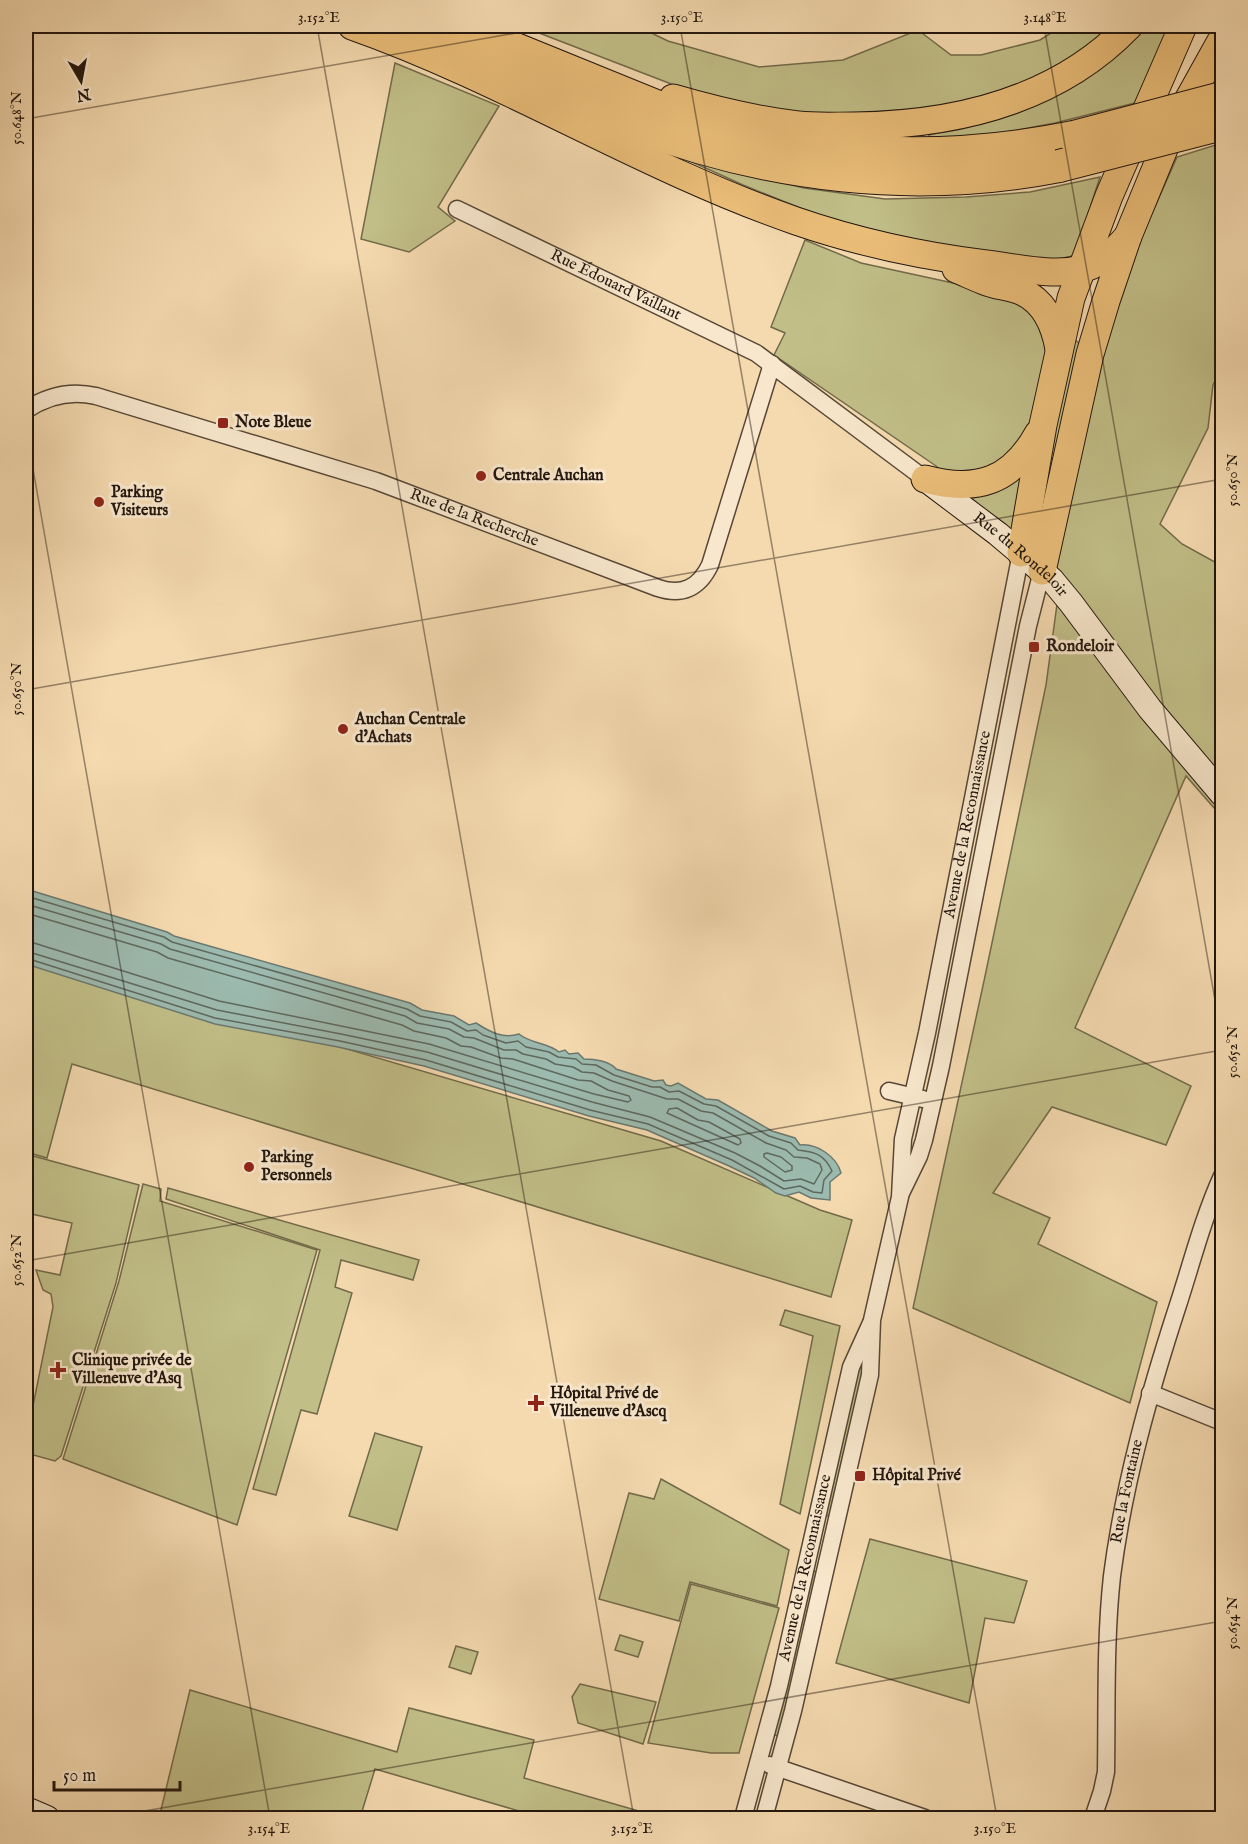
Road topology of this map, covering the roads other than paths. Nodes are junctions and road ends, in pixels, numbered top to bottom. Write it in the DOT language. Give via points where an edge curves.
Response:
graph roads {
  1 [pos="352,26"];
  2 [pos="392,26"];
  3 [pos="459,26"];
  4 [pos="476,26"];
  5 [pos="1129,26"];
  6 [pos="1183,26"];
  7 [pos="1222,39"];
  8 [pos="1222,98"];
  9 [pos="1222,124"];
  10 [pos="457,209"];
  11 [pos="1128,236"];
  12 [pos="919,253"];
  13 [pos="1082,269"];
  14 [pos="1059,350"];
  15 [pos="772,364"];
  16 [pos="26,410"];
  17 [pos="1043,425"];
  18 [pos="926,479"];
  19 [pos="1021,553"];
  20 [pos="1042,571"];
  21 [pos="1222,794"];
  22 [pos="889,1091"];
  23 [pos="913,1096"];
  24 [pos="933,1101"];
  25 [pos="1222,1176"];
  26 [pos="900,1197"];
  27 [pos="872,1320"];
  28 [pos="1150,1393"];
  29 [pos="1222,1422"];
  30 [pos="759,1762"];
  31 [pos="778,1767"];
  32 [pos="26,1809"];
  33 [pos="47,1818"];
  34 [pos="743,1818"];
  35 [pos="764,1818"];
  36 [pos="925,1818"];
  37 [pos="1093,1818"];
  1 -- 12 [label="main road" via="497,86 745,202 827,231"];
  2 -- 9 [label="highway, bridge" via="686,144 752,162 813,172 894,179 995,176 1059,166"];
  3 -- 8 [label="highway, bridge" via="678,115 787,143 869,153 934,154 1039,144"];
  4 -- 5 [label="main road" via="623,81 719,111 801,125 856,126 921,122 1025,96 1073,72"];
  6 -- 13 [label="main road" via="1109,196"];
  7 -- 11 [label="main road" via="1173,127"];
  10 -- 15 [label="street, Rue Édouard Vaillant" via="731,340"];
  11 -- 13 [label="main road" via="1098,262"];
  11 -- 20 [label="main road" via="1093,344"];
  12 -- 13 [label="main road" via="1055,272"];
  12 -- 14 [label="main road" via="1034,299 1051,320"];
  13 -- 14 [label="main road"];
  14 -- 17 [label="main road"];
  15 -- 16 [label="street, Rue de la Recherche" via="710,565 688,590 674,592 368,478 96,396 60,395"];
  15 -- 18 [label="street, Rue du Rondeloir"];
  17 -- 18 [label="main road" via="1019,462 1002,475 970,484"];
  17 -- 19 [label="main road"];
  18 -- 19 [label="street, Rue du Rondeloir"];
  19 -- 20 [label="street, Rue du Rondeloir"];
  19 -- 23 [label="street, Avenue de la Reconnaissance"];
  20 -- 21 [label="street, Rue du Rondeloir" via="1063,592 1141,698"];
  20 -- 24 [label="street, Avenue de la Reconnaissance"];
  22 -- 23 [label="street"];
  23 -- 24 [label="street"];
  23 -- 26 [label="street, Avenue de la Reconnaissance" via="901,1155"];
  24 -- 26 [label="street, Avenue de la Reconnaissance" via="919,1156"];
  25 -- 28 [label="street, Rue la Fontaine" via="1204,1219"];
  26 -- 27 [label="street, Avenue de la Reconnaissance"];
  27 -- 30 [label="street, Avenue de la Reconnaissance" via="851,1367"];
  27 -- 31 [label="street, Avenue de la Reconnaissance" via="870,1375"];
  28 -- 29 [label="street"];
  28 -- 37 [label="street, Rue la Fontaine" via="1130,1472 1112,1575 1106,1772"];
  30 -- 31 [label="street"];
  30 -- 34 [label="street, Avenue de la Reconnaissance"];
  31 -- 35 [label="street, Avenue de la Reconnaissance"];
  31 -- 36 [label="street"];
  32 -- 33 [label="street"];
}
